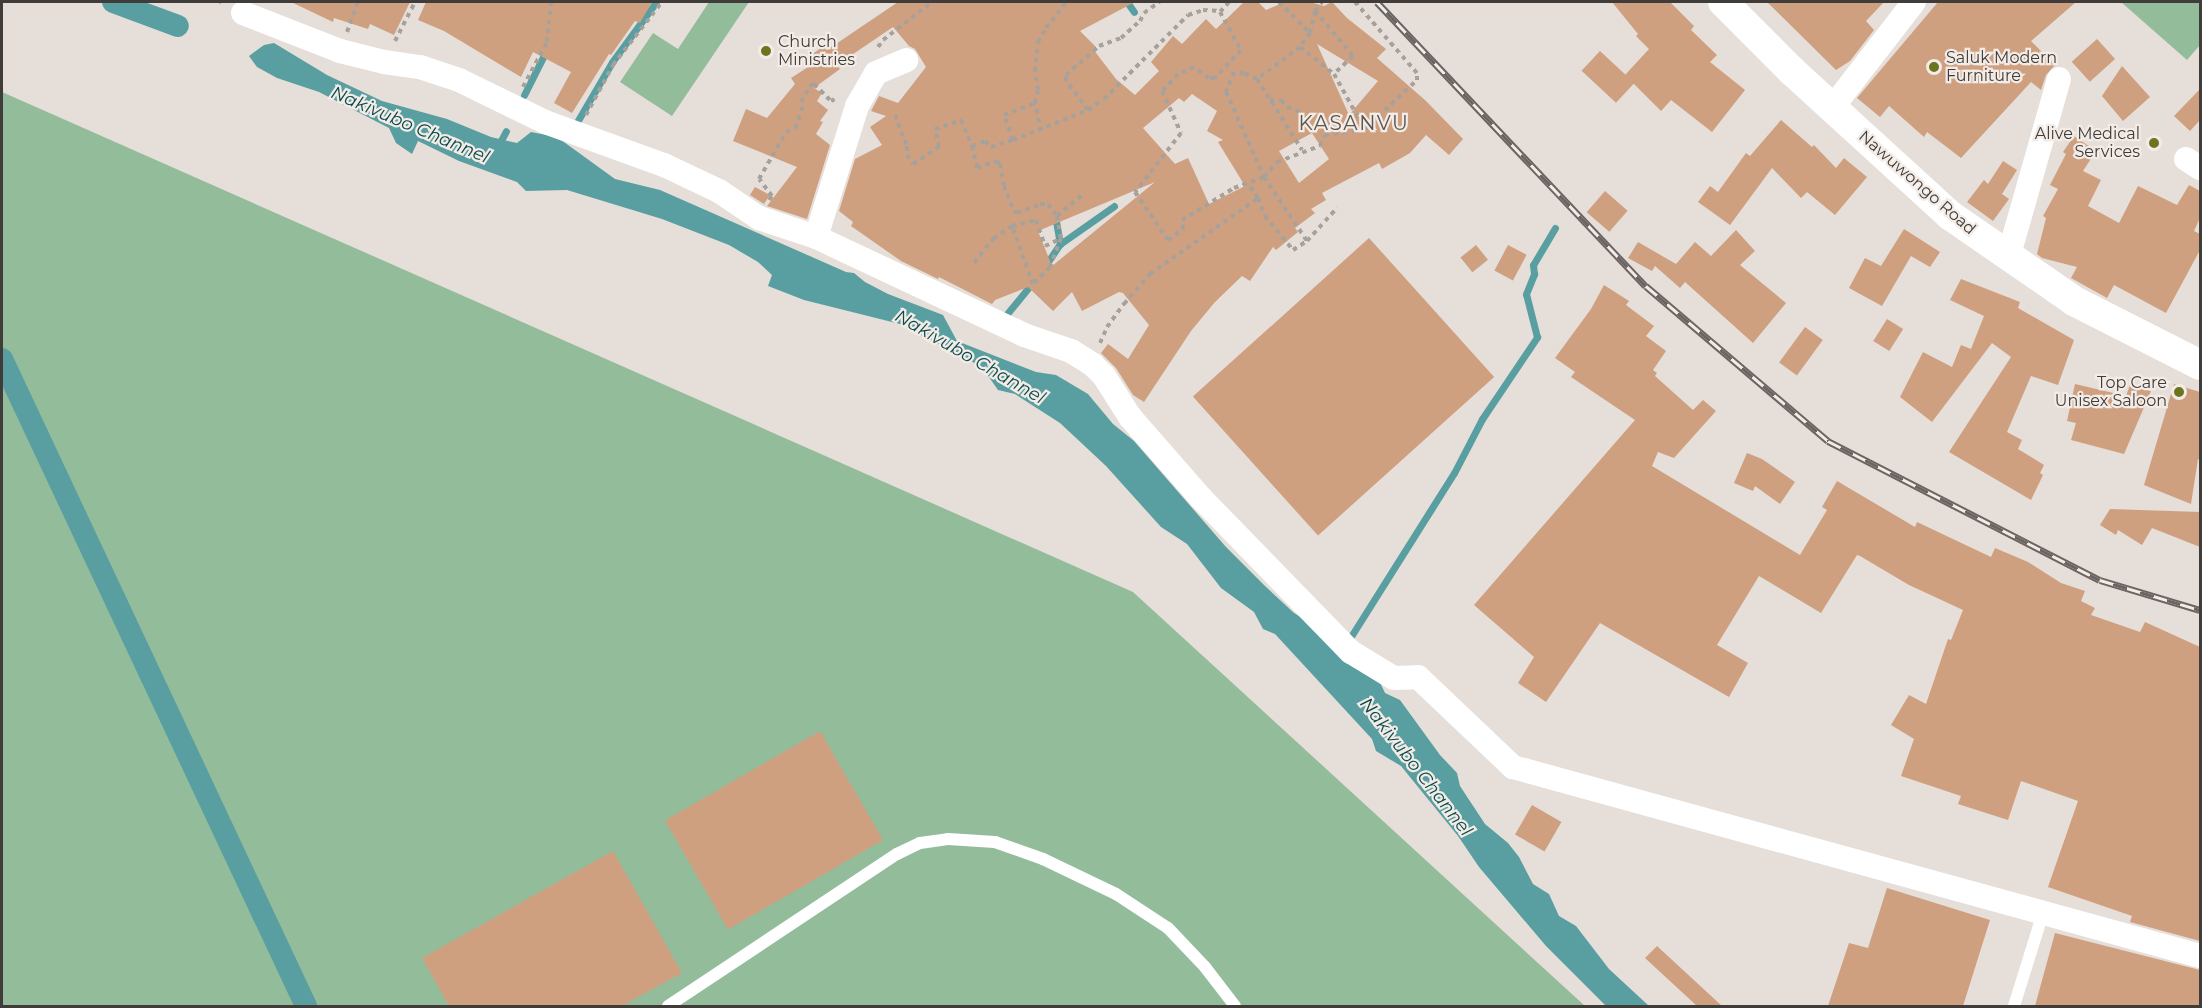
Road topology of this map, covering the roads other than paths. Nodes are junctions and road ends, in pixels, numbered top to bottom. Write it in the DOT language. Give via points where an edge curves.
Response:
graph roads {
  1 [pos="1723,2"];
  2 [pos="1914,2"];
  3 [pos="243,13"];
  4 [pos="906,60"];
  5 [pos="2059,79"];
  6 [pos="1832,108"];
  7 [pos="816,237"];
  8 [pos="2008,258"];
  9 [pos="2200,365"];
  10 [pos="2043,913"];
  11 [pos="2200,956"];
  12 [pos="668,1006"];
  13 [pos="1236,1006"];
  14 [pos="2014,1006"];
  1 -- 6 [label="street, Nawuwongo Road"];
  2 -- 6 [label="street"];
  3 -- 7 [label="street" via="340,51 420,67 459,80 576,133 664,165 719,191 759,218"];
  4 -- 7 [label="street" via="876,73 857,106"];
  5 -- 8 [label="street"];
  6 -- 8 [label="street, Nawuwongo Road" via="1951,216"];
  7 -- 10 [label="street" via="1024,334 1071,351 1092,364 1104,375 1130,417 1201,498 1351,652 1394,678 1418,677 1513,767"];
  8 -- 9 [label="street, Nawuwongo Road" via="2074,301"];
  10 -- 11 [label="street"];
  10 -- 14 [label="lane"];
  12 -- 13 [label="lane" via="897,854 920,843 948,839 995,842 1043,859 1116,894 1168,928"];
}
